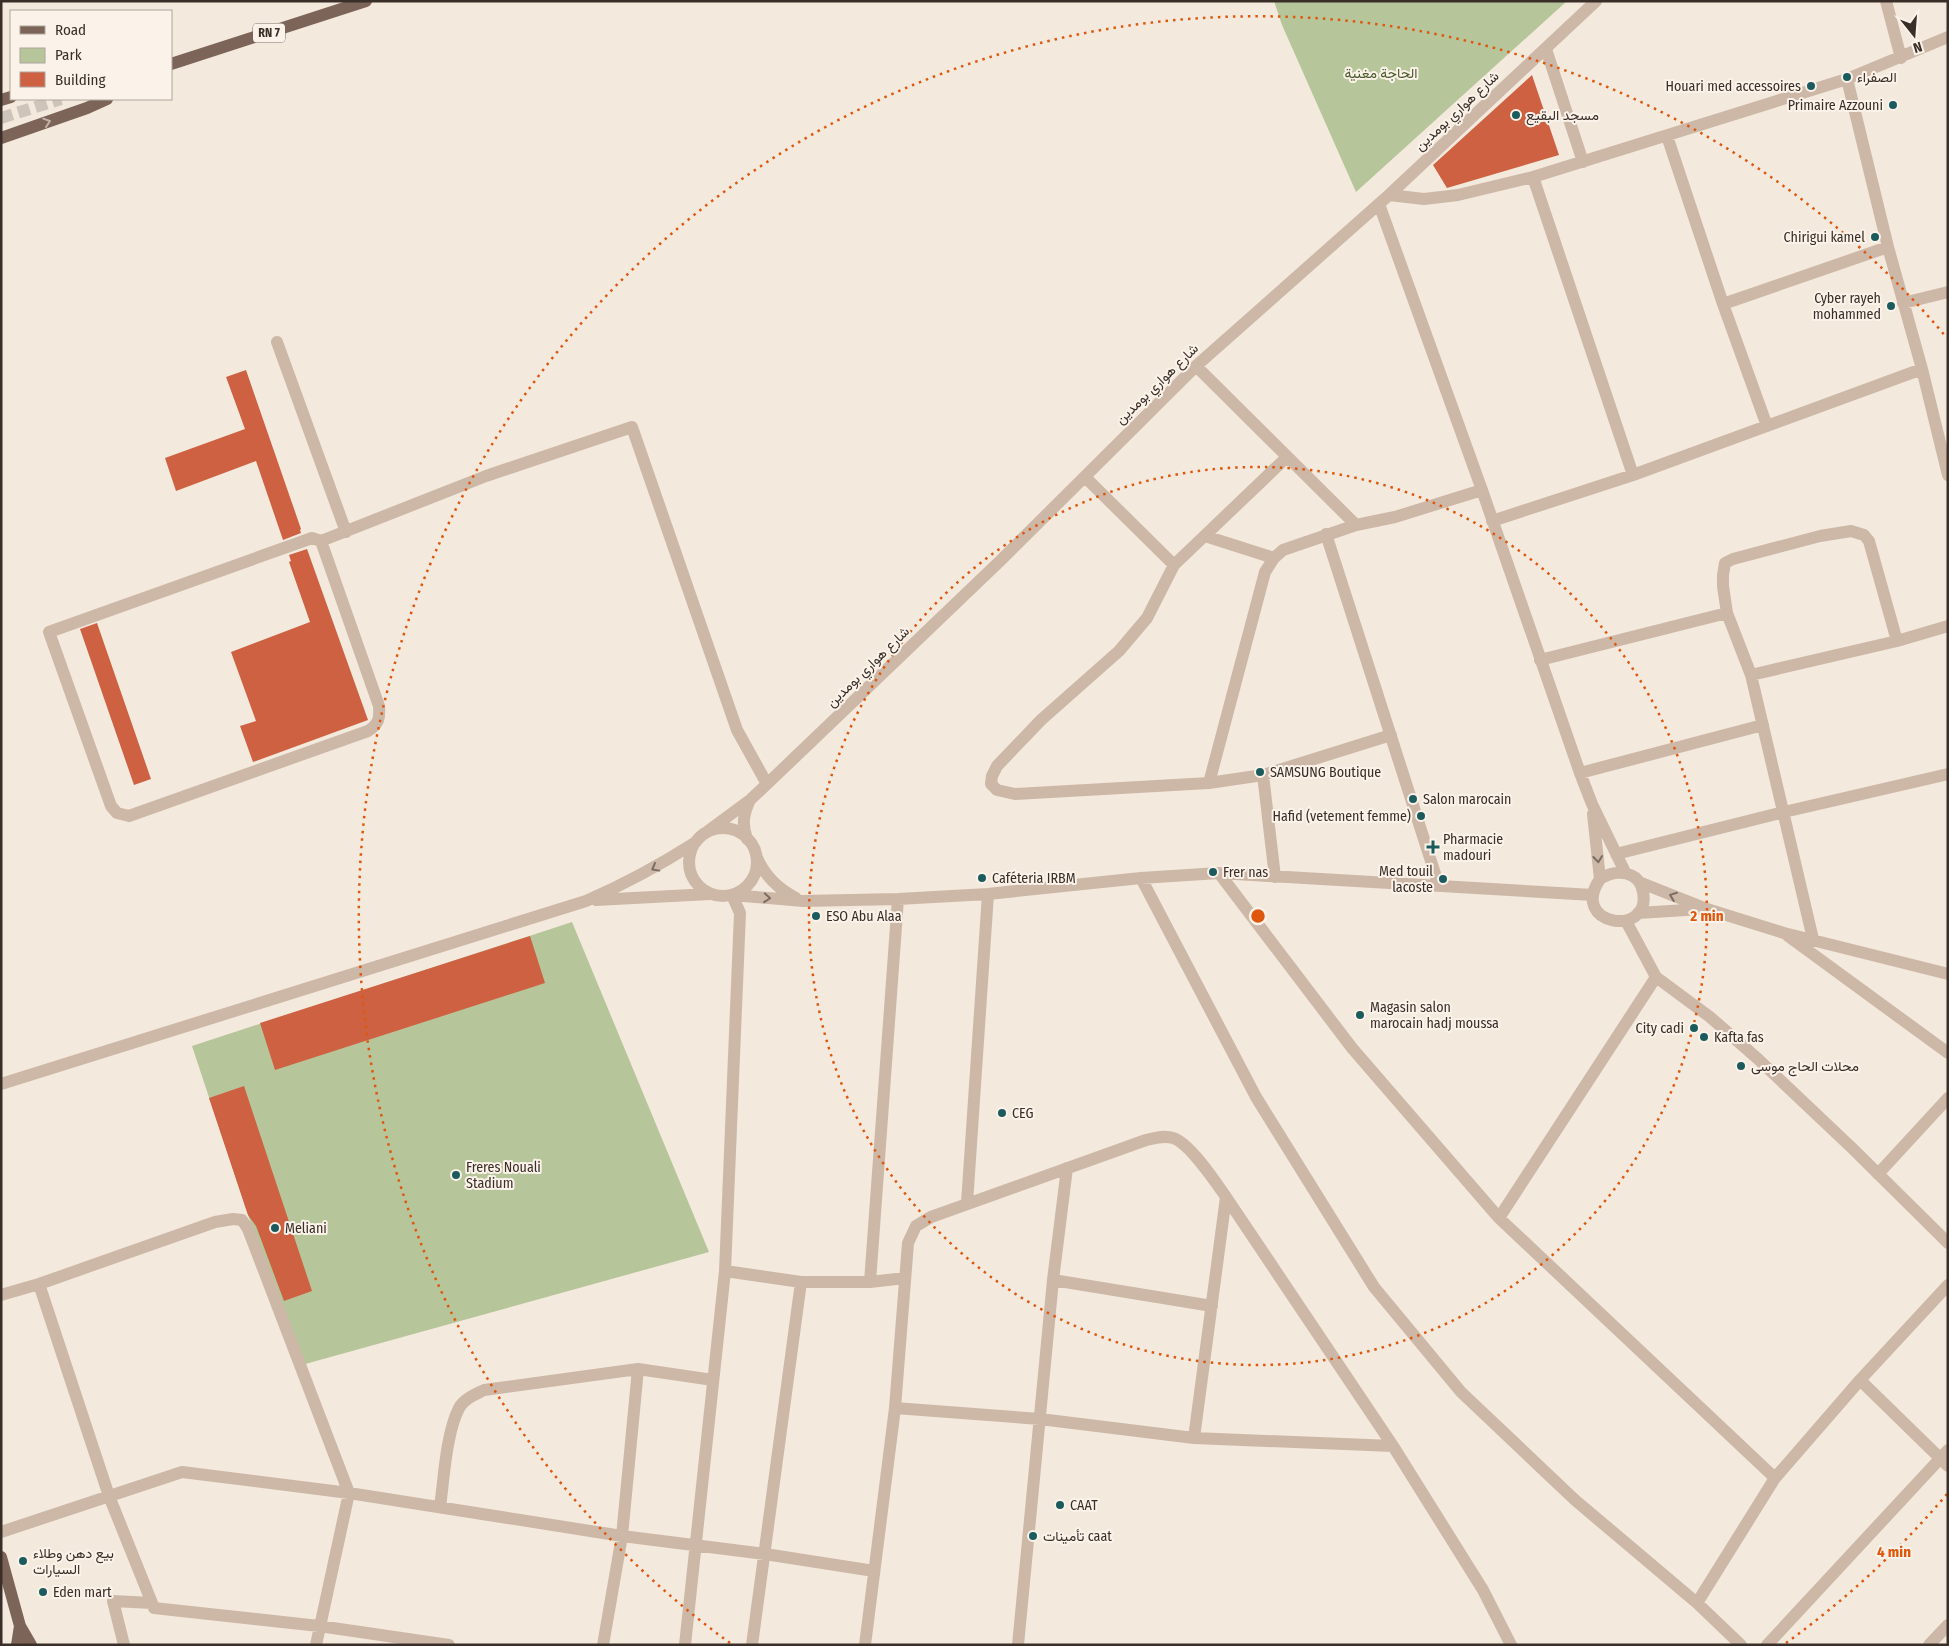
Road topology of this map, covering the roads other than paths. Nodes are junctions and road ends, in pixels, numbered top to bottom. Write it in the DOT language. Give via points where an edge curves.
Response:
graph roads {
  1 [pos="366,1"];
  2 [pos="1886,1"];
  3 [pos="1598,2"];
  4 [pos="1948,37"];
  5 [pos="1546,50"];
  6 [pos="1901,58"];
  7 [pos="172,64"];
  8 [pos="1848,79"];
  9 [pos="105,100"];
  10 [pos="1667,136"];
  11 [pos="1,138"];
  12 [pos="1582,162"];
  13 [pos="1533,177"];
  14 [pos="1389,195"];
  15 [pos="1379,204"];
  16 [pos="1888,247"];
  17 [pos="1948,292"];
  18 [pos="1903,303"];
  19 [pos="1723,304"];
  20 [pos="277,342"];
  21 [pos="1196,366"];
  22 [pos="1922,369"];
  23 [pos="1767,426"];
  24 [pos="1287,457"];
  25 [pos="1947,460"];
  26 [pos="1633,475"];
  27 [pos="1948,475"];
  28 [pos="1085,477"];
  29 [pos="1482,490"];
  30 [pos="1492,521"];
  31 [pos="1356,526"];
  32 [pos="346,532"];
  33 [pos="1326,534"];
  34 [pos="1204,536"];
  35 [pos="321,542"];
  36 [pos="1274,558"];
  37 [pos="1174,565"];
  38 [pos="1727,613"];
  39 [pos="1948,626"];
  40 [pos="1897,641"];
  41 [pos="1540,660"];
  42 [pos="1751,675"];
  43 [pos="1763,725"];
  44 [pos="1391,735"];
  45 [pos="1580,773"];
  46 [pos="1948,774"];
  47 [pos="1263,775"];
  48 [pos="1209,783"];
  49 [pos="767,784"];
  50 [pos="750,800"];
  51 [pos="1592,804"];
  52 [pos="1784,812"];
  53 [pos="700,838"];
  54 [pos="748,839"];
  55 [pos="755,853"];
  56 [pos="1616,854"];
  57 [pos="1625,872"];
  58 [pos="1219,873"];
  59 [pos="1275,877"];
  60 [pos="1141,878"];
  61 [pos="1600,879"];
  62 [pos="1639,882"];
  63 [pos="1439,886"];
  64 [pos="711,894"];
  65 [pos="988,894"];
  66 [pos="732,895"];
  67 [pos="1593,895"];
  68 [pos="898,899"];
  69 [pos="586,901"];
  70 [pos="803,901"];
  71 [pos="1707,909"];
  72 [pos="1638,913"];
  73 [pos="1626,921"];
  74 [pos="1784,933"];
  75 [pos="1813,939"];
  76 [pos="1948,974"];
  77 [pos="1656,977"];
  78 [pos="1948,1053"];
  79 [pos="1,1084"];
  80 [pos="1948,1098"];
  81 [pos="1067,1168"];
  82 [pos="1878,1174"];
  83 [pos="1226,1197"];
  84 [pos="967,1203"];
  85 [pos="1500,1218"];
  86 [pos="1948,1243"];
  87 [pos="725,1271"];
  88 [pos="905,1278"];
  89 [pos="1053,1280"];
  90 [pos="801,1282"];
  91 [pos="870,1282"];
  92 [pos="39,1284"];
  93 [pos="1948,1285"];
  94 [pos="1,1295"];
  95 [pos="1212,1306"];
  96 [pos="638,1369"];
  97 [pos="713,1380"];
  98 [pos="1860,1380"];
  99 [pos="895,1408"];
  100 [pos="1040,1420"];
  101 [pos="1194,1438"];
  102 [pos="1393,1446"];
  103 [pos="1945,1458"];
  104 [pos="1775,1478"];
  105 [pos="349,1493"];
  106 [pos="109,1496"];
  107 [pos="440,1507"];
  108 [pos="1,1532"];
  109 [pos="622,1536"];
  110 [pos="695,1544"];
  111 [pos="765,1554"];
  112 [pos="1,1557"];
  113 [pos="874,1571"];
  114 [pos="152,1603"];
  115 [pos="1697,1603"];
  116 [pos="1948,1625"];
  117 [pos="20,1626"];
  118 [pos="319,1626"];
  119 [pos="17,1645"];
  120 [pos="31,1645"];
  121 [pos="124,1645"];
  122 [pos="316,1645"];
  123 [pos="449,1645"];
  124 [pos="603,1645"];
  125 [pos="685,1645"];
  126 [pos="752,1645"];
  127 [pos="864,1645"];
  128 [pos="1018,1645"];
  129 [pos="1511,1645"];
  130 [pos="1741,1645"];
  131 [pos="1767,1645"];
  132 [pos="1929,1645"];
  1 -- 7 [label="main road, RN 7"];
  2 -- 6 [label="street"];
  3 -- 5 [label="street, شارع هواري بومدين"];
  4 -- 6 [label="street"];
  5 -- 12 [label="street"];
  5 -- 14 [label="street, شارع هواري بومدين"];
  6 -- 8 [label="street"];
  8 -- 10 [label="street"];
  8 -- 16 [label="street"];
  11 -- 9 [label="main road, one-way"];
  10 -- 12 [label="street"];
  10 -- 19 [label="street"];
  12 -- 13 [label="street"];
  13 -- 14 [label="street" via="1458,195 1424,199"];
  13 -- 26 [label="street"];
  14 -- 15 [label="street, شارع هواري بومدين"];
  15 -- 21 [label="street, شارع هواري بومدين"];
  15 -- 29 [label="street"];
  16 -- 18 [label="street"];
  16 -- 19 [label="street"];
  17 -- 18 [label="street"];
  18 -- 22 [label="street"];
  19 -- 23 [label="street"];
  20 -- 32 [label="street"];
  21 -- 24 [label="street"];
  21 -- 28 [label="street, شارع هواري بومدين"];
  22 -- 23 [label="street"];
  22 -- 25 [label="street"];
  23 -- 26 [label="street"];
  24 -- 31 [label="street"];
  24 -- 34 [label="street"];
  25 -- 27 [label="street"];
  26 -- 30 [label="street"];
  28 -- 37 [label="street"];
  28 -- 49 [label="street, شارع هواري بومدين"];
  29 -- 30 [label="street"];
  29 -- 31 [label="street"];
  30 -- 41 [label="street"];
  31 -- 33 [label="street"];
  32 -- 35 [label="street"];
  32 -- 49 [label="street" via="486,476 632,427 737,730"];
  33 -- 36 [label="street" via="1283,550"];
  33 -- 44 [label="street"];
  34 -- 36 [label="street"];
  34 -- 37 [label="street"];
  35 -- 35 [label="street" via="312,538 49,632 111,806 117,813 129,816 376,726 380,718 379,706"];
  36 -- 48 [label="street" via="1266,572"];
  37 -- 48 [label="street" via="1147,618 1120,651 1041,720 996,766 991,784 997,790 1015,794"];
  38 -- 40 [label="street" via="1723,580 1725,563 1851,531 1864,535 1869,541"];
  38 -- 41 [label="street"];
  38 -- 42 [label="street"];
  39 -- 40 [label="street"];
  40 -- 42 [label="street"];
  41 -- 45 [label="street"];
  42 -- 43 [label="street"];
  43 -- 45 [label="street"];
  43 -- 52 [label="street"];
  44 -- 47 [label="street"];
  44 -- 63 [label="street"];
  45 -- 51 [label="street"];
  46 -- 52 [label="street"];
  47 -- 48 [label="street"];
  47 -- 59 [label="street"];
  49 -- 50 [label="street, شارع هواري بومدين"];
  50 -- 53 [label="street, شارع هواري بومدين"];
  50 -- 54 [label="street" via="743,820"];
  51 -- 56 [label="street"];
  51 -- 61 [label="street, one-way"];
  52 -- 56 [label="street"];
  52 -- 75 [label="street"];
  53 -- 54 [label="street" via="722,828"];
  53 -- 64 [label="street" via="691,851 690,872 698,885"];
  53 -- 69 [label="street, شارع هواري بومدين, one-way" via="661,865"];
  54 -- 55 [label="street"];
  55 -- 66 [label="street" via="754,874 749,883"];
  55 -- 70 [label="street" via="773,883"];
  56 -- 57 [label="street"];
  57 -- 61 [label="street" via="1607,874"];
  57 -- 62 [label="street"];
  58 -- 59 [label="street"];
  58 -- 60 [label="street"];
  58 -- 85 [label="street" via="1352,1048"];
  59 -- 63 [label="street"];
  60 -- 65 [label="street"];
  60 -- 115 [label="street" via="1256,1097 1374,1287 1461,1392 1575,1500"];
  61 -- 67 [label="street"];
  71 -- 62 [label="street, one-way"];
  62 -- 72 [label="street" via="1644,899"];
  63 -- 67 [label="street"];
  64 -- 66 [label="street"];
  64 -- 69 [label="street"];
  65 -- 68 [label="street"];
  65 -- 84 [label="street"];
  66 -- 70 [label="street, one-way"];
  66 -- 87 [label="street" via="740,913"];
  67 -- 73 [label="street" via="1602,917 1610,921"];
  68 -- 70 [label="street"];
  68 -- 91 [label="street"];
  69 -- 79 [label="street"];
  71 -- 72 [label="street"];
  71 -- 74 [label="street"];
  72 -- 73 [label="street"];
  73 -- 77 [label="street"];
  74 -- 75 [label="street"];
  74 -- 78 [label="street"];
  75 -- 76 [label="street"];
  77 -- 82 [label="street" via="1710,1017 1758,1059"];
  77 -- 85 [label="street"];
  80 -- 82 [label="street"];
  81 -- 83 [label="street" via="1146,1140 1173,1138 1182,1142"];
  81 -- 84 [label="street"];
  81 -- 89 [label="street"];
  82 -- 86 [label="street"];
  83 -- 95 [label="street"];
  83 -- 102 [label="street"];
  84 -- 88 [label="street" via="916,1226 908,1242"];
  85 -- 104 [label="street"];
  87 -- 90 [label="street"];
  87 -- 97 [label="street"];
  88 -- 91 [label="street"];
  88 -- 99 [label="street"];
  89 -- 95 [label="street"];
  89 -- 100 [label="street"];
  90 -- 91 [label="street"];
  90 -- 111 [label="street"];
  92 -- 94 [label="street"];
  92 -- 105 [label="street" via="215,1222 242,1220"];
  92 -- 106 [label="street"];
  93 -- 98 [label="street"];
  95 -- 101 [label="street"];
  96 -- 97 [label="street"];
  96 -- 107 [label="street" via="484,1390 470,1396 460,1408 450,1438"];
  96 -- 109 [label="street"];
  97 -- 110 [label="street"];
  98 -- 103 [label="street"];
  98 -- 104 [label="street"];
  99 -- 100 [label="street"];
  99 -- 113 [label="street"];
  100 -- 101 [label="street"];
  100 -- 128 [label="street"];
  101 -- 102 [label="street"];
  102 -- 129 [label="street" via="1483,1590"];
  103 -- 131 [label="street"];
  104 -- 115 [label="street"];
  105 -- 106 [label="street" via="182,1472"];
  105 -- 107 [label="street"];
  105 -- 118 [label="street"];
  106 -- 108 [label="street"];
  106 -- 114 [label="street"];
  107 -- 109 [label="street"];
  109 -- 110 [label="street"];
  109 -- 124 [label="street"];
  110 -- 111 [label="street"];
  110 -- 125 [label="street"];
  111 -- 113 [label="street"];
  111 -- 126 [label="street"];
  112 -- 117 [label="main road"];
  113 -- 127 [label="street"];
  114 -- 118 [label="street" via="154,1608"];
  114 -- 121 [label="street" via="113,1601"];
  115 -- 130 [label="street"];
  116 -- 132 [label="street"];
  117 -- 119 [label="main road"];
  117 -- 120 [label="main road"];
  118 -- 122 [label="street"];
  118 -- 123 [label="street"];
}
